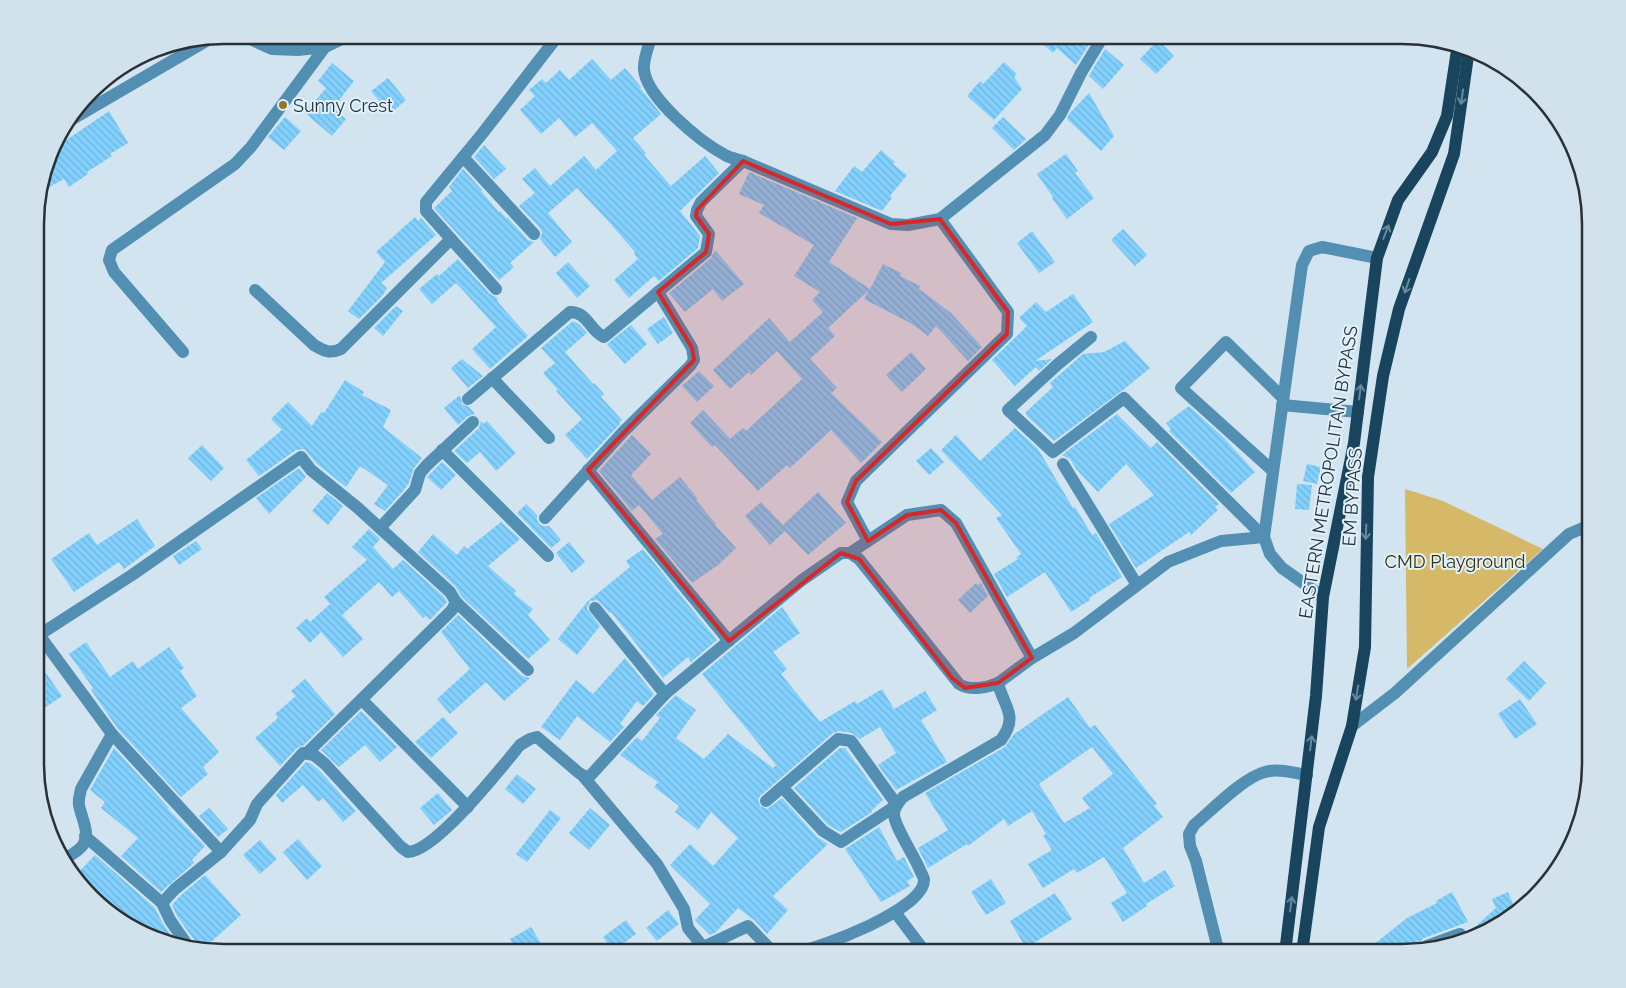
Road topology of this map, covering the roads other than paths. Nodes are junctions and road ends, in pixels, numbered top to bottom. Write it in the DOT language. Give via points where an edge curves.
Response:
graph roads {
  1 [pos="261,44"];
  2 [pos="331,44"];
  3 [pos="552,44"];
  4 [pos="650,44"];
  5 [pos="1099,44"];
  6 [pos="199,45"];
  7 [pos="325,47"];
  8 [pos="1457,52"];
  9 [pos="1468,56"];
  10 [pos="81,114"];
  11 [pos="463,157"];
  12 [pos="743,161"];
  13 [pos="940,219"];
  14 [pos="534,234"];
  15 [pos="451,238"];
  16 [pos="1376,258"];
  17 [pos="496,289"];
  18 [pos="255,290"];
  19 [pos="658,292"];
  20 [pos="1090,337"];
  21 [pos="183,352"];
  22 [pos="492,378"];
  23 [pos="468,399"];
  24 [pos="1283,402"];
  25 [pos="1358,412"];
  26 [pos="473,422"];
  27 [pos="550,438"];
  28 [pos="1354,443"];
  29 [pos="1372,447"];
  30 [pos="442,450"];
  31 [pos="1063,464"];
  32 [pos="588,470"];
  33 [pos="1273,471"];
  34 [pos="545,518"];
  35 [pos="380,528"];
  36 [pos="1582,529"];
  37 [pos="1264,537"];
  38 [pos="868,541"];
  39 [pos="850,553"];
  40 [pos="548,556"];
  41 [pos="1137,586"];
  42 [pos="1323,597"];
  43 [pos="456,602"];
  44 [pos="595,608"];
  45 [pos="44,630"];
  46 [pos="729,641"];
  47 [pos="44,642"];
  48 [pos="1032,658"];
  49 [pos="528,670"];
  50 [pos="998,683"];
  51 [pos="665,694"];
  52 [pos="362,700"];
  53 [pos="1352,726"];
  54 [pos="112,734"];
  55 [pos="307,753"];
  56 [pos="1307,775"];
  57 [pos="583,776"];
  58 [pos="782,787"];
  59 [pos="766,801"];
  60 [pos="897,805"];
  61 [pos="468,807"];
  62 [pos="85,836"];
  63 [pos="221,852"];
  64 [pos="69,856"];
  65 [pos="162,903"];
  66 [pos="895,912"];
  67 [pos="1460,934"];
  68 [pos="1449,938"];
  69 [pos="184,940"];
  70 [pos="701,944"];
  71 [pos="709,944"];
  72 [pos="765,944"];
  73 [pos="826,944"];
  74 [pos="919,944"];
  75 [pos="1217,944"];
  76 [pos="1286,944"];
  77 [pos="1303,944"];
  1 -- 7 [label="street" via="272,49"];
  2 -- 7 [label="street"];
  3 -- 11 [label="street"];
  4 -- 12 [label="street" via="644,69 658,98 712,148"];
  5 -- 13 [label="street" via="1060,115 1045,135"];
  6 -- 10 [label="street"];
  7 -- 21 [label="street" via="235,164 112,250 109,260 114,272"];
  16 -- 8 [label="main road, EASTERN METROPOLITAN BYPASS, one-way" via="1398,200 1432,152 1447,116"];
  9 -- 29 [label="main road, EM BYPASS, one-way" via="1454,154 1399,309 1383,376"];
  11 -- 14 [label="street"];
  11 -- 15 [label="street" via="425,206"];
  12 -- 13 [label="street" via="891,224 908,225"];
  12 -- 19 [label="street" via="697,210 696,216 709,234 706,252"];
  13 -- 38 [label="street" via="1008,312 1007,334 856,481 847,502"];
  15 -- 17 [label="street"];
  15 -- 18 [label="street" via="334,352 324,352"];
  16 -- 24 [label="street" via="1322,247 1309,251 1302,266"];
  25 -- 16 [label="main road, EASTERN METROPOLITAN BYPASS, one-way"];
  19 -- 22 [label="street" via="604,337 596,334 584,316 570,312"];
  19 -- 32 [label="street" via="692,348 694,360"];
  20 -- 37 [label="street" via="1008,410 1053,452 1124,398"];
  22 -- 23 [label="street"];
  22 -- 27 [label="street"];
  24 -- 25 [label="street"];
  24 -- 33 [label="street"];
  24 -- 33 [label="street" via="1226,342 1181,388"];
  25 -- 28 [label="main road, EASTERN METROPOLITAN BYPASS"];
  26 -- 30 [label="street"];
  28 -- 29 [label="main road"];
  28 -- 42 [label="main road, EASTERN METROPOLITAN BYPASS"];
  29 -- 53 [label="main road, EM BYPASS, one-way" via="1368,477 1365,647"];
  30 -- 35 [label="street" via="420,473 415,490"];
  30 -- 40 [label="street"];
  31 -- 41 [label="street"];
  32 -- 34 [label="street"];
  32 -- 46 [label="street"];
  33 -- 37 [label="street"];
  35 -- 43 [label="street" via="450,592"];
  35 -- 45 [label="street" via="311,470 301,457 132,575"];
  36 -- 53 [label="street" via="1569,534 1396,693"];
  37 -- 41 [label="street" via="1222,541 1168,562"];
  37 -- 42 [label="street" via="1270,554 1282,568"];
  38 -- 39 [label="street"];
  38 -- 48 [label="street" via="907,515 941,510 956,522"];
  39 -- 46 [label="street" via="841,552 802,580"];
  39 -- 50 [label="street" via="859,559 959,684 971,688"];
  41 -- 48 [label="street" via="1074,633"];
  56 -- 42 [label="main road, EASTERN METROPOLITAN BYPASS, one-way"];
  43 -- 49 [label="street"];
  43 -- 52 [label="street" via="452,610"];
  44 -- 51 [label="street"];
  46 -- 51 [label="street"];
  47 -- 54 [label="street"];
  48 -- 50 [label="street"];
  50 -- 60 [label="street" via="1011,715 1008,730 1001,740 903,797"];
  51 -- 57 [label="street" via="594,773"];
  52 -- 55 [label="street"];
  52 -- 61 [label="street"];
  53 -- 77 [label="main road, EM BYPASS" via="1319,827"];
  54 -- 62 [label="street" via="81,789 79,797"];
  54 -- 63 [label="street"];
  55 -- 61 [label="street" via="325,764 408,852 426,845"];
  55 -- 63 [label="street" via="292,763 257,804 243,829"];
  56 -- 75 [label="street" via="1265,772 1249,779 1194,825 1189,834"];
  76 -- 56 [label="main road, EASTERN METROPOLITAN BYPASS, one-way"];
  57 -- 61 [label="street" via="537,737 520,745"];
  57 -- 70 [label="street" via="657,864 684,909 688,928"];
  58 -- 59 [label="street"];
  58 -- 60 [label="street" via="823,831 842,842"];
  58 -- 60 [label="street" via="838,739 851,741"];
  60 -- 66 [label="street" via="894,814 898,826 924,880 920,894"];
  62 -- 64 [label="street" via="83,845"];
  62 -- 65 [label="street"];
  63 -- 65 [label="street"];
  65 -- 69 [label="street"];
  66 -- 73 [label="street"];
  66 -- 74 [label="street"];
  67 -- 68 [label="street"];
  71 -- 72 [label="street" via="748,926"];
}
